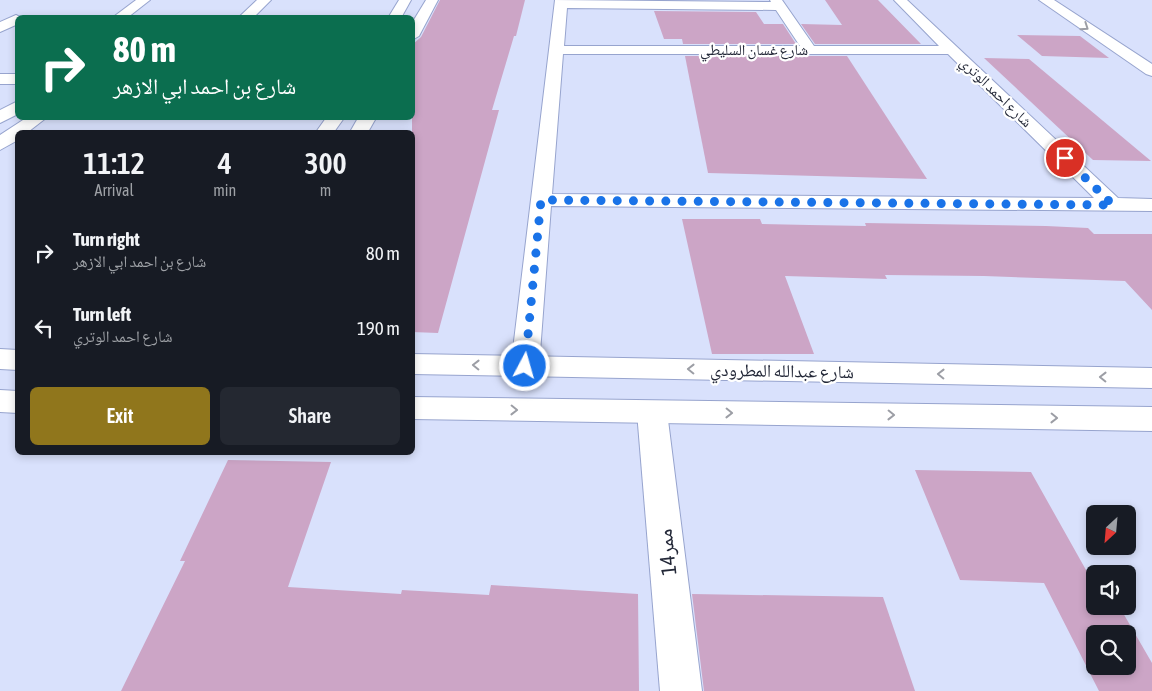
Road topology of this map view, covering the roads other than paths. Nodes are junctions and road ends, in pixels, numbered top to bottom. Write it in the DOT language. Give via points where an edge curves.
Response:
graph roads {
  1 [pos="144,0"];
  2 [pos="265,0"];
  3 [pos="405,0"];
  4 [pos="432,0"];
  5 [pos="900,0"];
  6 [pos="1045,0"];
  7 [pos="561,2"];
  8 [pos="778,3"];
  9 [pos="122,15"];
  10 [pos="248,15"];
  11 [pos="396,15"];
  12 [pos="0,19"];
  13 [pos="15,19"];
  14 [pos="15,20"];
  15 [pos="0,28"];
  16 [pos="415,31"];
  17 [pos="556,50"];
  18 [pos="810,50"];
  19 [pos="952,50"];
  20 [pos="1152,71"];
  21 [pos="0,79"];
  22 [pos="15,79"];
  23 [pos="0,93"];
  24 [pos="15,94"];
  25 [pos="15,108"];
  26 [pos="0,118"];
  27 [pos="34,120"];
  28 [pos="20,130"];
  29 [pos="15,133"];
  30 [pos="0,144"];
  31 [pos="541,200"];
  32 [pos="1113,205"];
  33 [pos="1152,205"];
  34 [pos="0,359"];
  35 [pos="15,360"];
  36 [pos="415,364"];
  37 [pos="525,366"];
  38 [pos="1152,378"];
  39 [pos="0,402"];
  40 [pos="15,402"];
  41 [pos="415,408"];
  42 [pos="652,412"];
  43 [pos="1152,419"];
  44 [pos="682,691"];
  1 -- 9 [label="street"];
  2 -- 10 [label="street"];
  3 -- 11 [label="street"];
  4 -- 16 [label="street"];
  5 -- 19 [label="street, شارع احمد الوتري"];
  6 -- 20 [label="street, one-way"];
  7 -- 8 [label="street"];
  7 -- 17 [label="street"];
  8 -- 18 [label="street"];
  12 -- 13 [label="street"];
  14 -- 15 [label="street"];
  17 -- 18 [label="street, شارع غسان السليطي"];
  17 -- 31 [label="street"];
  18 -- 19 [label="street, شارع غسان السليطي"];
  19 -- 32 [label="street, شارع احمد الوتري"];
  21 -- 22 [label="street"];
  23 -- 24 [label="street"];
  25 -- 26 [label="street"];
  27 -- 28 [label="street"];
  29 -- 30 [label="street"];
  31 -- 32 [label="street"];
  31 -- 37 [label="street"];
  32 -- 33 [label="street"];
  34 -- 35 [label="street"];
  37 -- 36 [label="street, شارع عبدالله المطرودي, one-way"];
  38 -- 37 [label="street, شارع عبدالله المطرودي, one-way"];
  39 -- 40 [label="street"];
  41 -- 42 [label="street, one-way"];
  42 -- 43 [label="street, one-way"];
  42 -- 44 [label="street, ممر14"];
}
